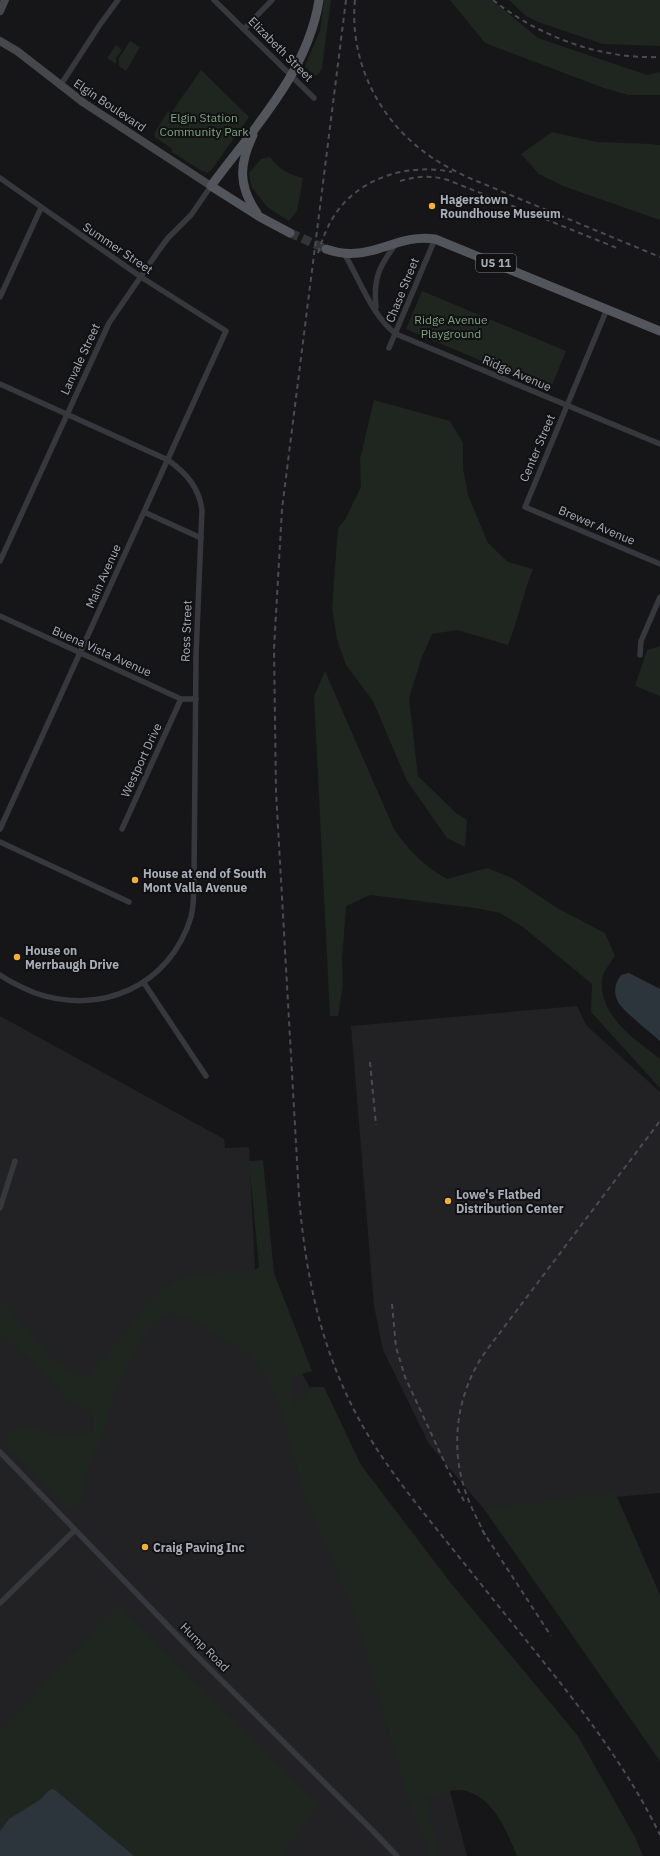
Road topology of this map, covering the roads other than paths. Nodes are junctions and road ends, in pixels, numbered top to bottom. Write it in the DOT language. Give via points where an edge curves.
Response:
graph roads {
  1 [pos="5,0"];
  2 [pos="118,0"];
  3 [pos="214,0"];
  4 [pos="272,0"];
  5 [pos="319,0"];
  6 [pos="0,11"];
  7 [pos="244,29"];
  8 [pos="0,41"];
  9 [pos="292,75"];
  10 [pos="60,86"];
  11 [pos="314,98"];
  12 [pos="260,120"];
  13 [pos="0,178"];
  14 [pos="211,186"];
  15 [pos="41,208"];
  16 [pos="260,217"];
  17 [pos="290,233"];
  18 [pos="434,239"];
  19 [pos="396,244"];
  20 [pos="326,249"];
  21 [pos="345,254"];
  22 [pos="141,277"];
  23 [pos="0,297"];
  24 [pos="607,309"];
  25 [pos="376,310"];
  26 [pos="226,331"];
  27 [pos="660,331"];
  28 [pos="396,334"];
  29 [pos="389,348"];
  30 [pos="0,384"];
  31 [pos="567,406"];
  32 [pos="67,414"];
  33 [pos="660,444"];
  34 [pos="168,460"];
  35 [pos="525,507"];
  36 [pos="144,512"];
  37 [pos="201,538"];
  38 [pos="0,561"];
  39 [pos="660,564"];
  40 [pos="660,597"];
  41 [pos="0,616"];
  42 [pos="80,653"];
  43 [pos="640,655"];
  44 [pos="181,699"];
  45 [pos="196,699"];
  46 [pos="0,829"];
  47 [pos="122,829"];
  48 [pos="0,842"];
  49 [pos="130,902"];
  50 [pos="0,975"];
  51 [pos="144,983"];
  52 [pos="206,1076"];
  53 [pos="15,1161"];
  54 [pos="0,1208"];
  55 [pos="0,1452"];
  56 [pos="75,1530"];
  57 [pos="0,1603"];
  58 [pos="397,1856"];
  1 -- 6 [label="street"];
  2 -- 10 [label="street"];
  3 -- 7 [label="street, Elizabeth Street"];
  4 -- 7 [label="street"];
  5 -- 9 [label="main road" via="308,44"];
  7 -- 9 [label="street, Elizabeth Street"];
  8 -- 10 [label="street, Elgin Boulevard" via="17,51"];
  9 -- 11 [label="street, Elizabeth Street"];
  9 -- 12 [label="main road"];
  10 -- 14 [label="street, Elgin Boulevard"];
  12 -- 14 [label="main road"];
  12 -- 16 [label="main road" via="242,168 249,202"];
  13 -- 15 [label="street, Summer Street"];
  14 -- 16 [label="main road"];
  14 -- 22 [label="street, Lanvale Street" via="191,215 168,238"];
  15 -- 22 [label="street, Summer Street"];
  15 -- 23 [label="street"];
  16 -- 17 [label="main road"];
  18 -- 19 [label="main road, US 11" via="424,237"];
  18 -- 24 [label="main road, US 11"];
  18 -- 28 [label="street, Chase Street"];
  19 -- 21 [label="main road, US 11" via="357,255"];
  19 -- 25 [label="street, Ridge Avenue" via="378,270 374,291"];
  20 -- 21 [label="main road, US 11"];
  21 -- 25 [label="street, Ridge Avenue"];
  22 -- 26 [label="street, Summer Street"];
  22 -- 32 [label="street, Lanvale Street" via="109,323"];
  24 -- 27 [label="main road, US 11"];
  24 -- 31 [label="street, Center Street"];
  25 -- 28 [label="street, Ridge Avenue" via="387,327"];
  26 -- 34 [label="street, Main Avenue"];
  28 -- 29 [label="street, Chase Street"];
  28 -- 31 [label="street, Ridge Avenue"];
  30 -- 32 [label="street, Ross Street"];
  31 -- 33 [label="street, Ridge Avenue"];
  31 -- 35 [label="street, Center Street"];
  32 -- 34 [label="street, Ross Street"];
  32 -- 38 [label="street, Lanvale Street"];
  34 -- 36 [label="street, Main Avenue"];
  34 -- 37 [label="street, Ross Street" via="187,475 198,493 202,510"];
  35 -- 39 [label="street, Brewer Avenue"];
  36 -- 37 [label="street"];
  36 -- 42 [label="street, Main Avenue"];
  37 -- 45 [label="street, Ross Street"];
  40 -- 43 [label="street" via="641,641"];
  41 -- 42 [label="street, Buena Vista Avenue"];
  42 -- 44 [label="street, Buena Vista Avenue"];
  42 -- 46 [label="street, Main Avenue"];
  44 -- 45 [label="street, Buena Vista Avenue"];
  44 -- 47 [label="street, Westport Drive"];
  45 -- 51 [label="street, Ross Street" via="194,880 191,916 174,951 161,968"];
  48 -- 49 [label="street"];
  50 -- 51 [label="street, Ross Street" via="27,990 71,1001 87,1001 117,995"];
  51 -- 52 [label="street"];
  53 -- 54 [label="street"];
  55 -- 56 [label="street, Hump Road"];
  56 -- 57 [label="street"];
  56 -- 58 [label="street, Hump Road"];
}
